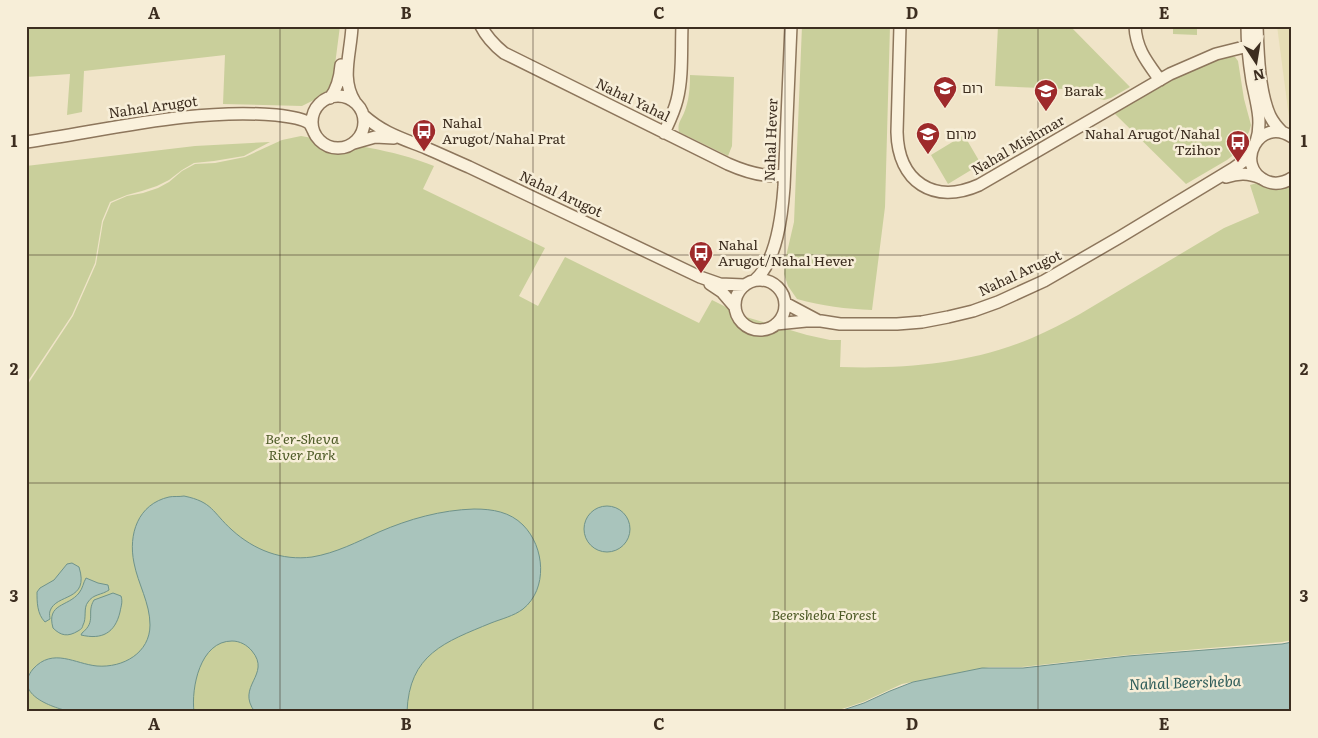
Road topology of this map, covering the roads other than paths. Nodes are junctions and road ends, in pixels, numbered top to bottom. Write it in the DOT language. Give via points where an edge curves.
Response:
graph roads {
  1 [pos="345,26"];
  2 [pos="352,26"];
  3 [pos="481,26"];
  4 [pos="682,26"];
  5 [pos="790,26"];
  6 [pos="900,26"];
  7 [pos="1135,26"];
  8 [pos="1247,26"];
  9 [pos="1257,26"];
  10 [pos="1248,46"];
  11 [pos="1160,80"];
  12 [pos="330,98"];
  13 [pos="356,104"];
  14 [pos="316,110"];
  15 [pos="363,115"];
  16 [pos="285,116"];
  17 [pos="314,130"];
  18 [pos="664,132"];
  19 [pos="1287,134"];
  20 [pos="408,141"];
  21 [pos="26,142"];
  22 [pos="354,143"];
  23 [pos="1254,146"];
  24 [pos="784,176"];
  25 [pos="1292,178"];
  26 [pos="1262,179"];
  27 [pos="1212,182"];
  28 [pos="772,254"];
  29 [pos="700,277"];
  30 [pos="755,280"];
  31 [pos="744,285"];
  32 [pos="777,286"];
  33 [pos="785,304"];
  34 [pos="734,306"];
  35 [pos="821,322"];
  36 [pos="776,324"];
  1 -- 12 [label="street" via="339,83"];
  2 -- 13 [label="street" via="347,79"];
  3 -- 18 [label="street, Nahal Yahal" via="504,54"];
  4 -- 18 [label="street" via="678,94"];
  5 -- 24 [label="street, Nahal Hever"];
  6 -- 11 [label="street, Nahal Mishmar" via="898,149 911,175 935,191 954,193 980,185"];
  7 -- 11 [label="street" via="1137,44"];
  8 -- 10 [label="street"];
  9 -- 19 [label="street" via="1259,66 1270,116"];
  10 -- 11 [label="street, Nahal Mishmar" via="1208,57"];
  10 -- 23 [label="street" via="1260,122"];
  12 -- 13 [label="street" via="338,96"];
  12 -- 14 [label="street"];
  13 -- 15 [label="street"];
  14 -- 16 [label="street, Nahal Arugot"];
  14 -- 17 [label="street"];
  15 -- 20 [label="street, Nahal Arugot" via="379,128"];
  15 -- 22 [label="street" via="364,127"];
  16 -- 17 [label="street, Nahal Arugot" via="309,123"];
  16 -- 21 [label="street, Nahal Arugot" via="197,116"];
  17 -- 22 [label="street" via="320,141 331,147 340,148"];
  18 -- 24 [label="street, Nahal Yahal" via="739,169"];
  19 -- 23 [label="street" via="1267,133"];
  20 -- 22 [label="street, Nahal Arugot" via="375,137"];
  20 -- 29 [label="street, Nahal Arugot"];
  23 -- 26 [label="street" via="1250,158 1256,174"];
  23 -- 27 [label="street, Nahal Arugot" via="1241,163"];
  24 -- 28 [label="street, Nahal Hever" via="782,207"];
  25 -- 26 [label="street, Nahal Arugot" via="1277,183"];
  26 -- 27 [label="street, Nahal Arugot" via="1240,174"];
  27 -- 35 [label="street, Nahal Arugot" via="1044,281 973,311 897,324"];
  28 -- 30 [label="street, Nahal Hever"];
  28 -- 32 [label="street, Nahal Hever"];
  29 -- 31 [label="street, Nahal Arugot" via="720,284"];
  29 -- 34 [label="street, Nahal Arugot" via="722,292"];
  30 -- 31 [label="street"];
  30 -- 32 [label="street" via="767,280"];
  31 -- 34 [label="street"];
  32 -- 33 [label="street"];
  33 -- 35 [label="street, Nahal Arugot"];
  33 -- 36 [label="street" via="784,314"];
  34 -- 36 [label="street" via="738,318 750,328 762,330"];
  35 -- 36 [label="street, Nahal Arugot"];
}
